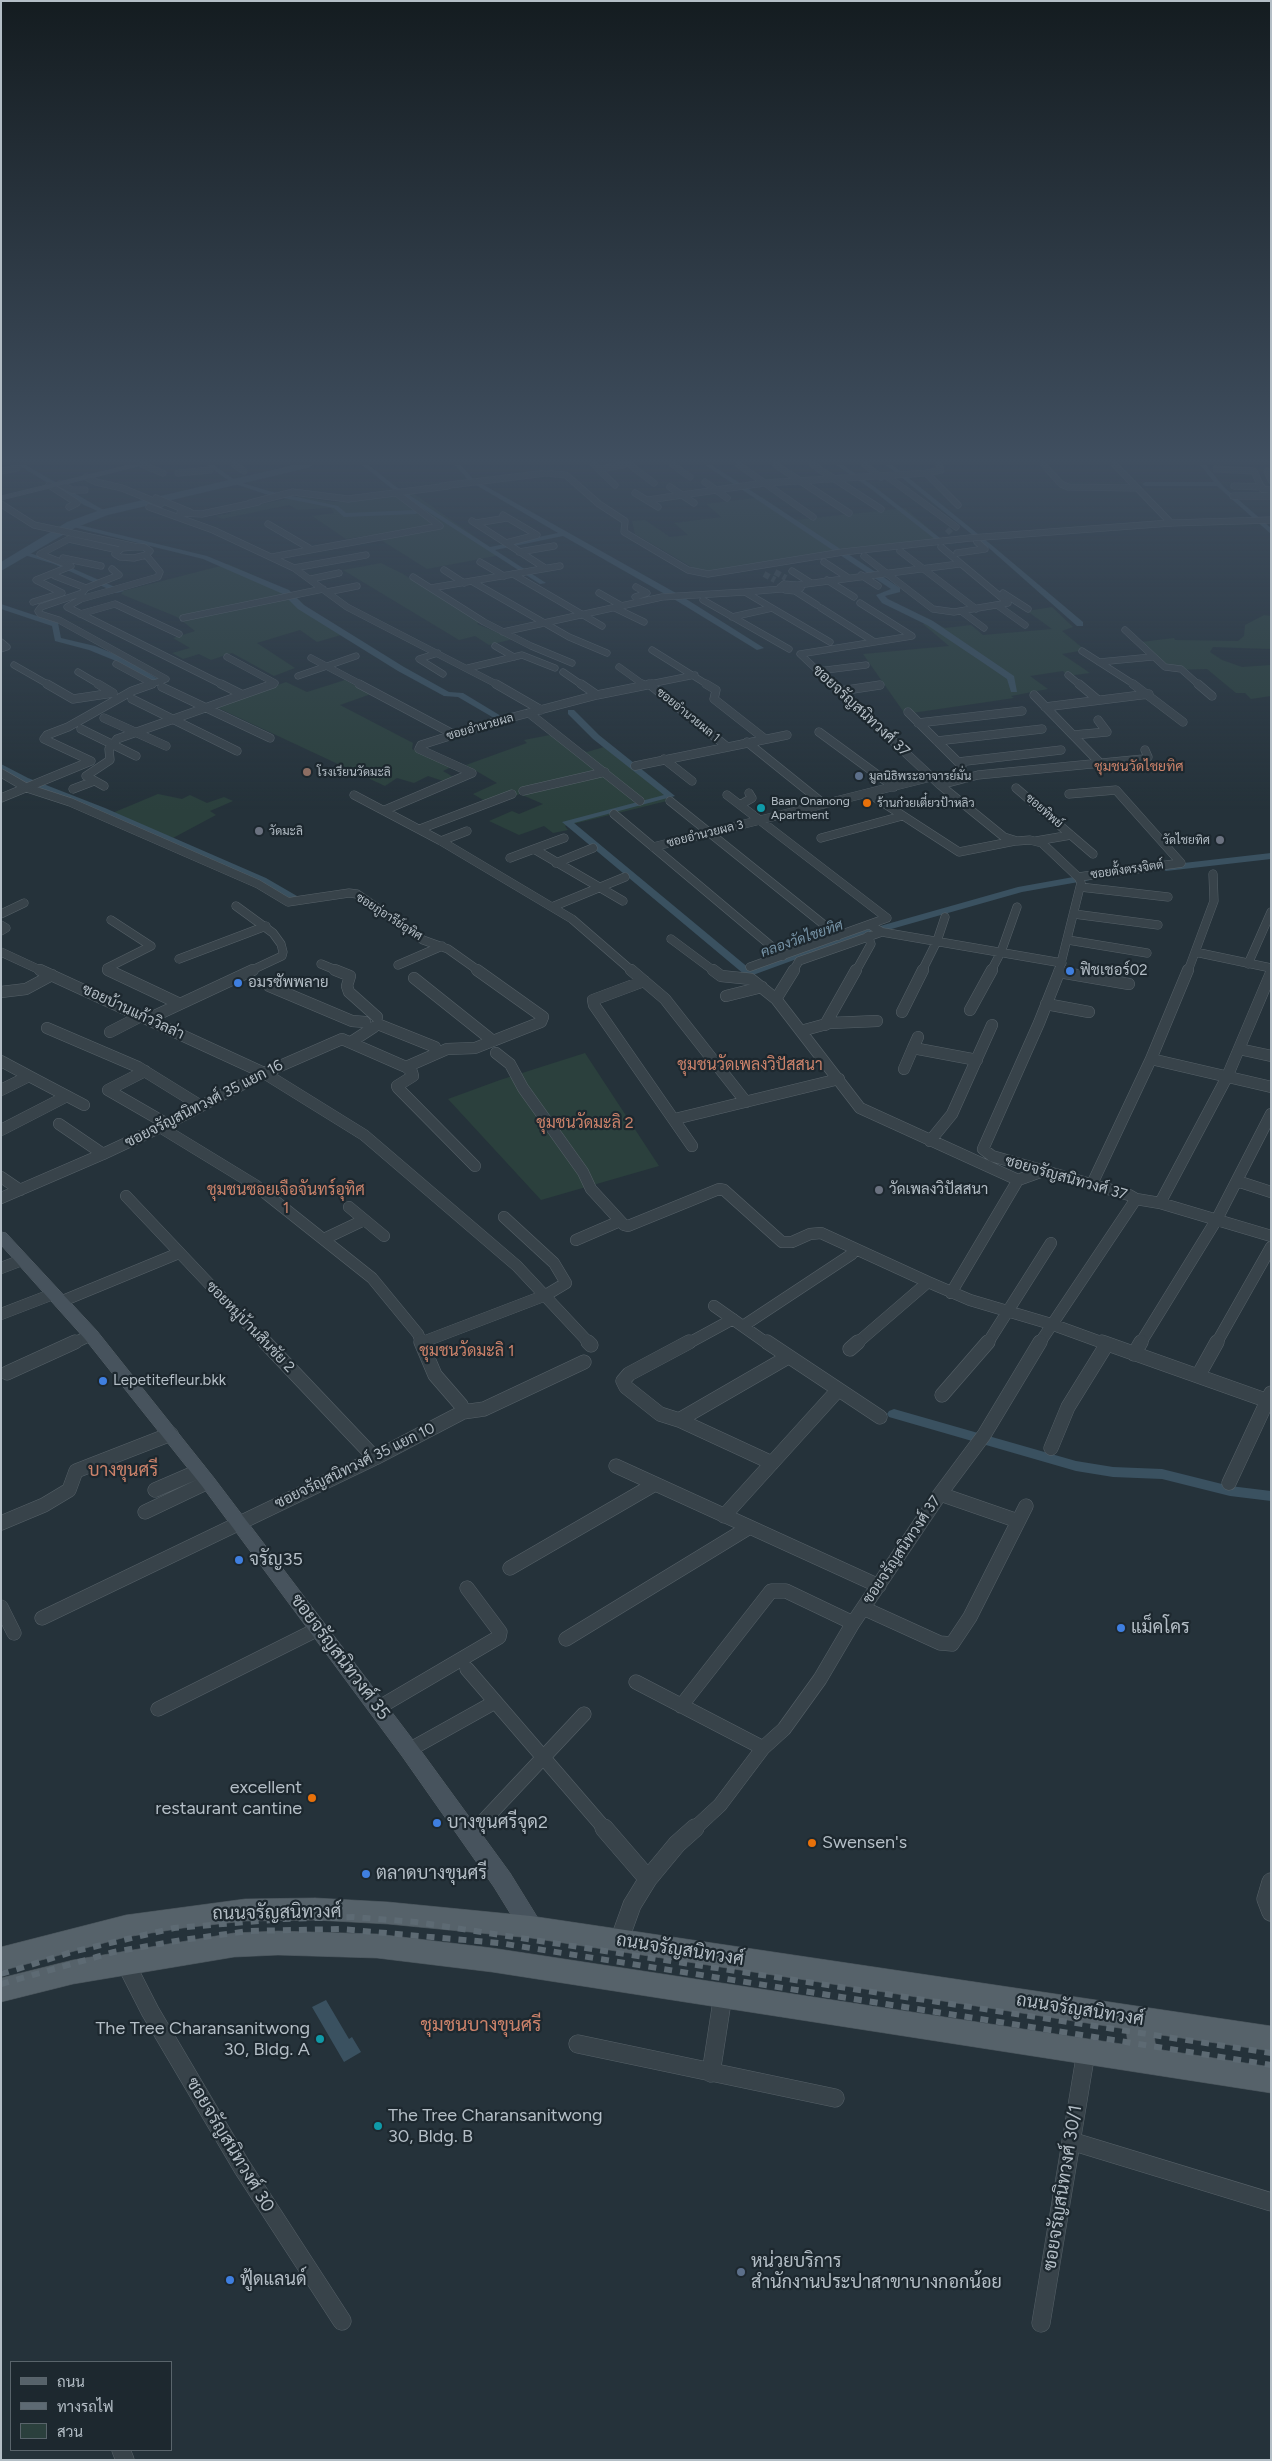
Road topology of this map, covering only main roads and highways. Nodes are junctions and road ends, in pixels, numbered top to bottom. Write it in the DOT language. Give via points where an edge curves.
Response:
graph roads {
  1 [pos="87,1936"];
  2 [pos="1,1959"];
  3 [pos="120,1965"];
  4 [pos="1,1966"];
  5 [pos="1,1990"];
  6 [pos="1,2002"];
  7 [pos="1138,2018"];
  8 [pos="1271,2039"];
  9 [pos="1144,2061"];
  10 [pos="1271,2080"];
  1 -- 2 [label="main road, ถนนจรัญสนิทวงศ์"];
  1 -- 4 [label="main road, ถนนจรัญสนิทวงศ์"];
  1 -- 7 [label="main road, ถนนจรัญสนิทวงศ์" via="136,1925 245,1910 388,1913 531,1928"];
  3 -- 5 [label="main road, ถนนจรัญสนิทวงศ์" via="73,1972"];
  3 -- 6 [label="main road, ถนนจรัญสนิทวงศ์"];
  3 -- 9 [label="main road, ถนนจรัญสนิทวงศ์" via="234,1945 278,1943 386,1947 492,1960"];
  7 -- 8 [label="main road, ถนนจรัญสนิทวงศ์"];
  7 -- 9 [label="main road"];
  9 -- 10 [label="main road, ถนนจรัญสนิทวงศ์"];
}
